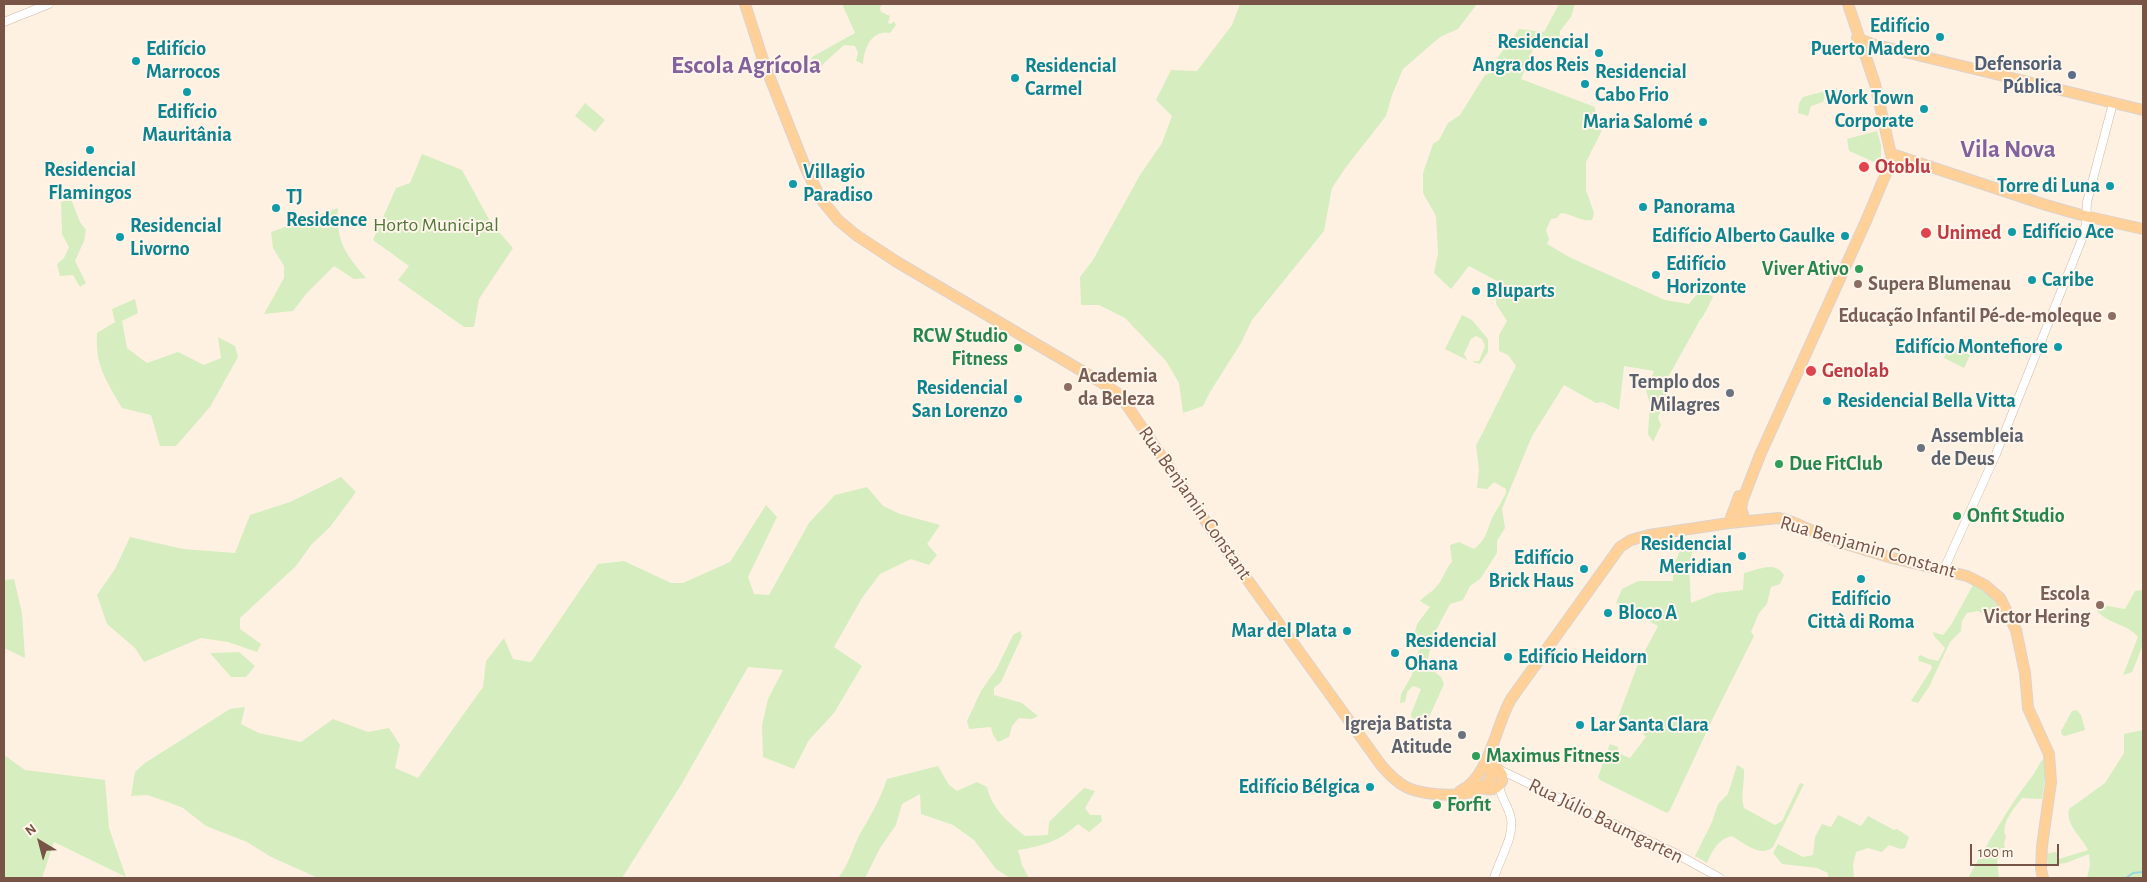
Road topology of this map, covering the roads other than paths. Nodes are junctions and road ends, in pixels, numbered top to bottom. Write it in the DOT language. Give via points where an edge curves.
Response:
graph roads {
  1 [pos="49,4"];
  2 [pos="745,4"];
  3 [pos="1847,4"];
  4 [pos="4,22"];
  5 [pos="1858,39"];
  6 [pos="2113,103"];
  7 [pos="2143,110"];
  8 [pos="1892,154"];
  9 [pos="2086,216"];
  10 [pos="2143,229"];
  11 [pos="1760,455"];
  12 [pos="1745,521"];
  13 [pos="1729,523"];
  14 [pos="1944,569"];
  15 [pos="1492,746"];
  16 [pos="1482,768"];
  17 [pos="1496,768"];
  18 [pos="1517,778"];
  19 [pos="1479,783"];
  20 [pos="1500,784"];
  21 [pos="1504,803"];
  22 [pos="1494,878"];
  23 [pos="1720,878"];
  24 [pos="2043,878"];
  1 -- 4 [label="street"];
  2 -- 19 [label="main road, Rua Benjamin Constant" via="764,63 806,169 821,199 838,220 897,262 1120,395 1210,527 1392,778 1407,788 1430,793 1463,794"];
  3 -- 5 [label="main road"];
  5 -- 6 [label="main road"];
  5 -- 8 [label="main road" via="1875,84"];
  6 -- 7 [label="main road"];
  6 -- 9 [label="street"];
  8 -- 9 [label="main road"];
  8 -- 11 [label="main road" via="1872,209"];
  9 -- 10 [label="main road"];
  9 -- 14 [label="street" via="2082,240 2069,275 1996,454"];
  11 -- 12 [label="main road" via="1743,499 1741,508"];
  11 -- 13 [label="main road" via="1750,470"];
  12 -- 13 [label="main road, Rua Benjamin Constant"];
  12 -- 14 [label="main road, Rua Benjamin Constant" via="1779,518 1836,541"];
  13 -- 15 [label="main road, Rua Benjamin Constant" via="1640,537 1620,548 1511,699"];
  14 -- 24 [label="main road, Rua Benjamin Constant" via="1985,585 2000,598 2016,630 2025,673 2026,701 2050,761 2051,782 2042,846"];
  15 -- 16 [label="main road, Rua Benjamin Constant"];
  15 -- 17 [label="main road, Rua Benjamin Constant"];
  16 -- 17 [label="main road"];
  16 -- 19 [label="main road, Rua Benjamin Constant"];
  17 -- 18 [label="street, Rua Júlio Baumgarten"];
  17 -- 19 [label="main road" via="1488,782"];
  17 -- 20 [label="main road, Rua Benjamin Constant" via="1502,775"];
  18 -- 20 [label="street, Rua Júlio Baumgarten"];
  18 -- 23 [label="street, Rua Júlio Baumgarten" via="1674,852"];
  19 -- 20 [label="main road" via="1491,790"];
  19 -- 21 [label="street"];
  20 -- 21 [label="street"];
  21 -- 22 [label="street" via="1511,824"];
}
